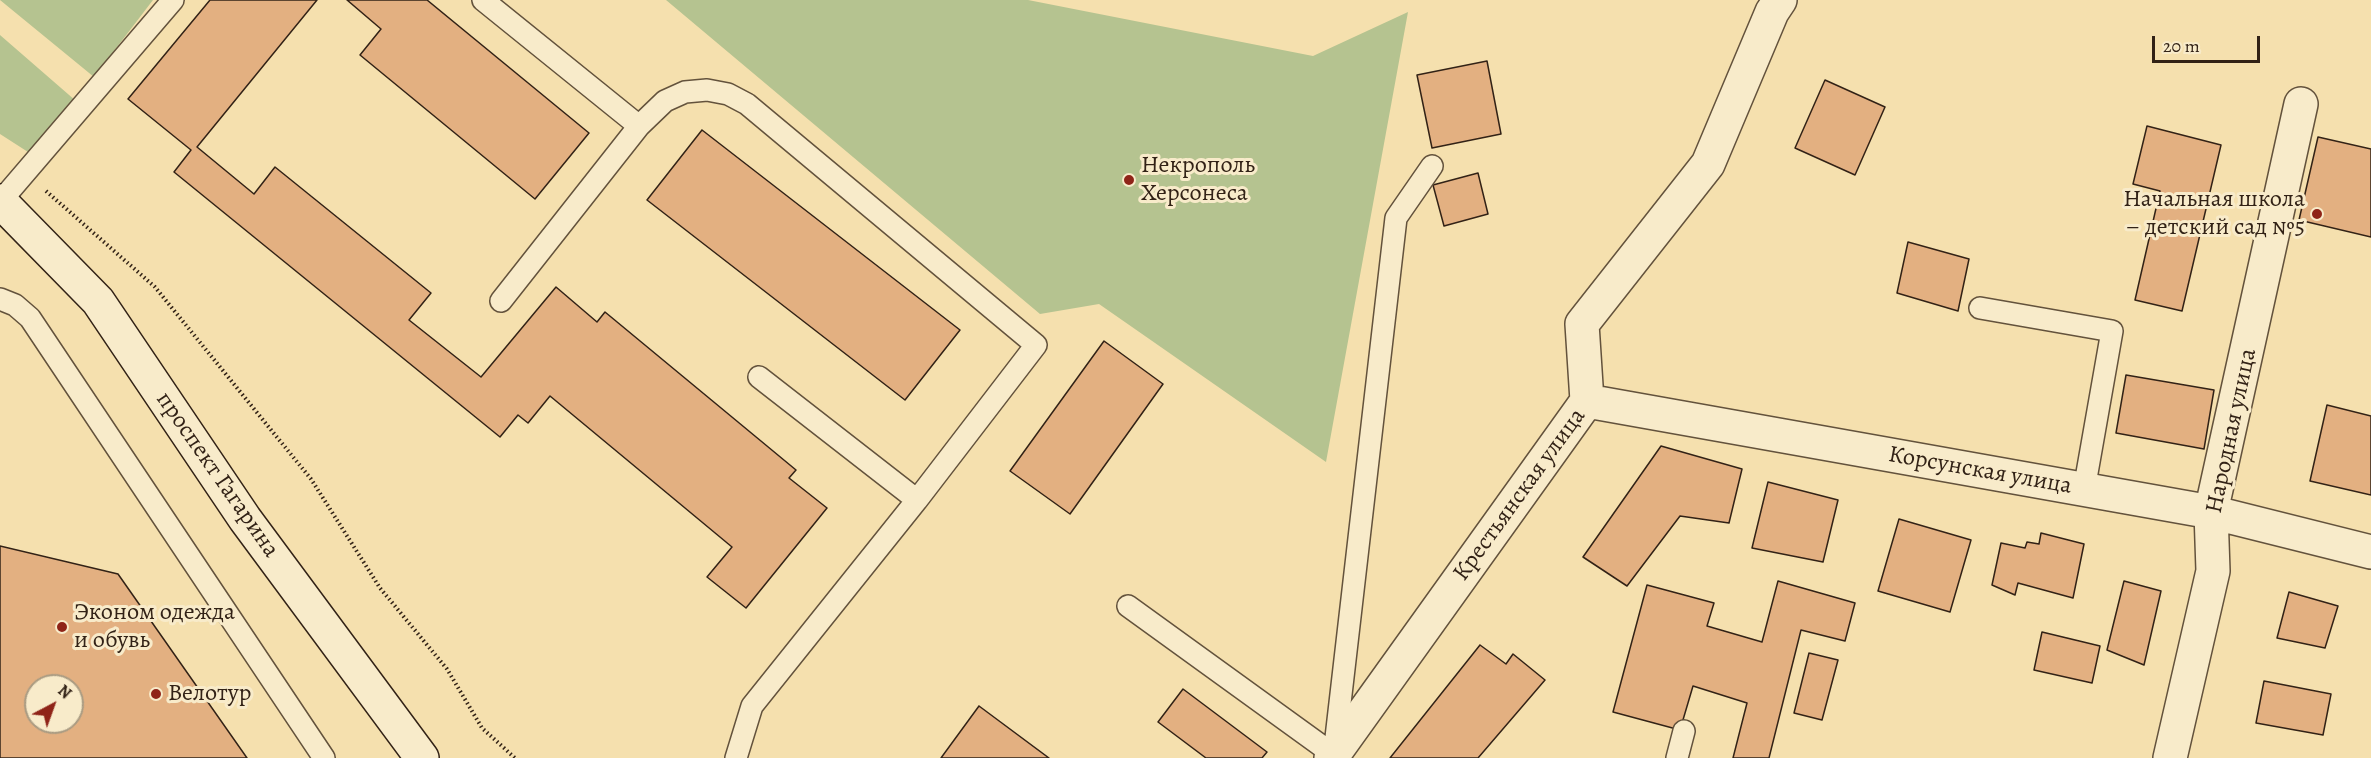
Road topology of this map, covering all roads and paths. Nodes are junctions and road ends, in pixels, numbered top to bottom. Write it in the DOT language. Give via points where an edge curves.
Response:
graph roads {
  1 [pos="172,0"];
  2 [pos="483,0"];
  3 [pos="1780,0"];
  4 [pos="2301,104"];
  5 [pos="639,126"];
  6 [pos="1432,166"];
  7 [pos="25,173"];
  8 [pos="0,202"];
  9 [pos="0,299"];
  10 [pos="501,301"];
  11 [pos="1980,308"];
  12 [pos="759,377"];
  13 [pos="1587,401"];
  14 [pos="2084,490"];
  15 [pos="917,500"];
  16 [pos="2211,512"];
  17 [pos="2371,552"];
  18 [pos="1128,606"];
  19 [pos="1684,731"];
  20 [pos="1333,756"];
  21 [pos="324,758"];
  22 [pos="422,758"];
  23 [pos="515,758"];
  24 [pos="736,758"];
  25 [pos="1677,758"];
  26 [pos="2170,758"];
  1 -- 7 [label="lane"];
  2 -- 5 [label="lane"];
  3 -- 13 [label="street, Крестьянская улица" via="1708,164 1582,324"];
  4 -- 16 [label="street, Народная улица"];
  5 -- 10 [label="lane"];
  5 -- 15 [label="lane" via="665,100 685,92 707,90 728,94 747,104 1036,345"];
  6 -- 20 [label="lane" via="1396,218"];
  7 -- 8 [label="lane"];
  7 -- 23 [label="path" via="155,287 311,479 380,588 447,669 482,728"];
  8 -- 22 [label="street, проспект Гагарина" via="98,301 245,519"];
  9 -- 21 [label="lane" via="30,318"];
  11 -- 14 [label="lane" via="2112,331"];
  12 -- 15 [label="lane"];
  13 -- 14 [label="street, Корсунская улица"];
  13 -- 20 [label="street, Крестьянская улица"];
  14 -- 16 [label="street, Корсунская улица"];
  15 -- 24 [label="lane" via="752,706"];
  16 -- 17 [label="street, Корсунская улица"];
  16 -- 26 [label="street, Народная улица" via="2213,571"];
  18 -- 20 [label="lane"];
  19 -- 25 [label="lane"];
}
